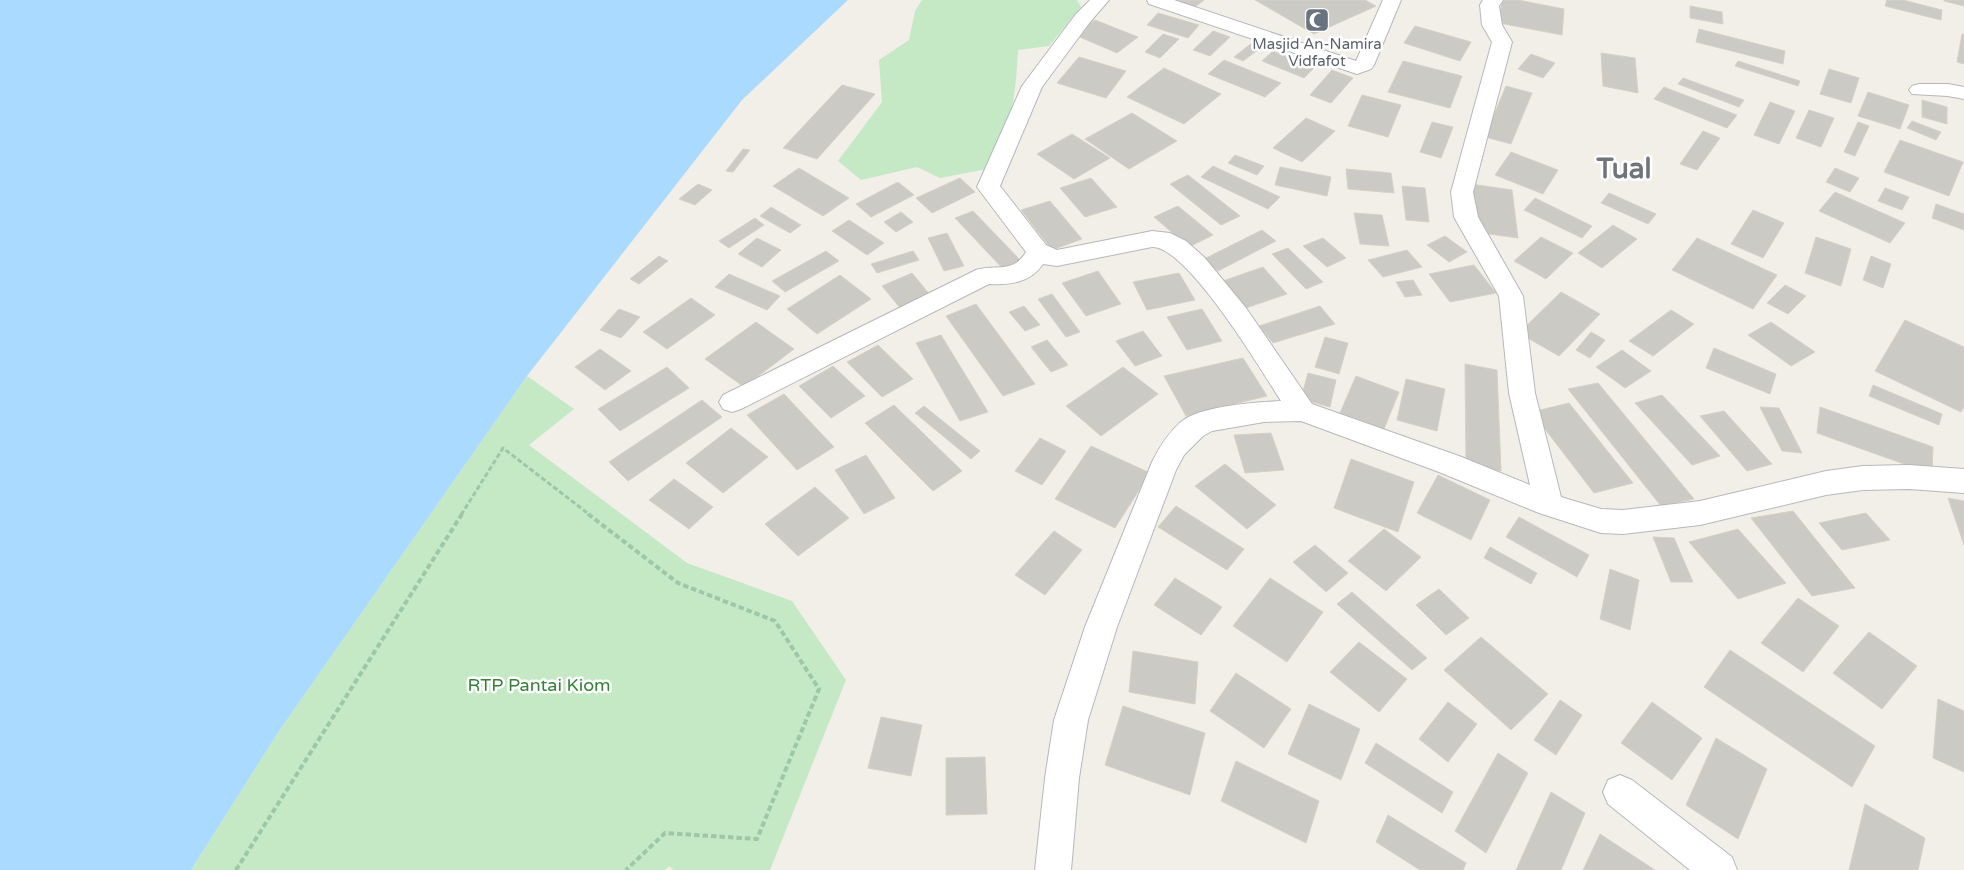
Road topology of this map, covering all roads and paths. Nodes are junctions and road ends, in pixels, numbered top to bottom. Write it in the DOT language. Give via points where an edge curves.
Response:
graph roads {
  1 [pos="1100,0"];
  2 [pos="1156,0"];
  3 [pos="1392,0"];
  4 [pos="1494,0"];
  5 [pos="1920,90"];
  6 [pos="1964,93"];
  7 [pos="1038,251"];
  8 [pos="732,402"];
  9 [pos="1302,411"];
  10 [pos="1964,481"];
  11 [pos="1549,505"];
  12 [pos="1620,792"];
  13 [pos="236,870"];
  14 [pos="626,870"];
  15 [pos="1052,870"];
  16 [pos="1718,870"];
  1 -- 7 [label="street" via="1032,86 988,187"];
  2 -- 3 [label="street" via="1357,68 1364,66"];
  4 -- 11 [label="street" via="1489,5 1492,25 1502,42 1462,192 1466,217 1511,296 1522,392"];
  5 -- 6 [label="street"];
  7 -- 8 [label="street" via="1031,265 1020,274 985,276"];
  7 -- 9 [label="street" via="1057,258 1146,240 1163,239 1175,244 1187,253 1233,307"];
  9 -- 11 [label="street" via="1449,464"];
  9 -- 15 [label="street" via="1264,412 1208,422 1193,428 1174,447 1101,627 1072,720"];
  10 -- 11 [label="street" via="1863,478 1826,483 1700,512 1623,522 1602,521"];
  12 -- 16 [label="street"];
  13 -- 14 [label="path" via="503,448 678,583 775,621 819,689 758,839 665,833"];
}
